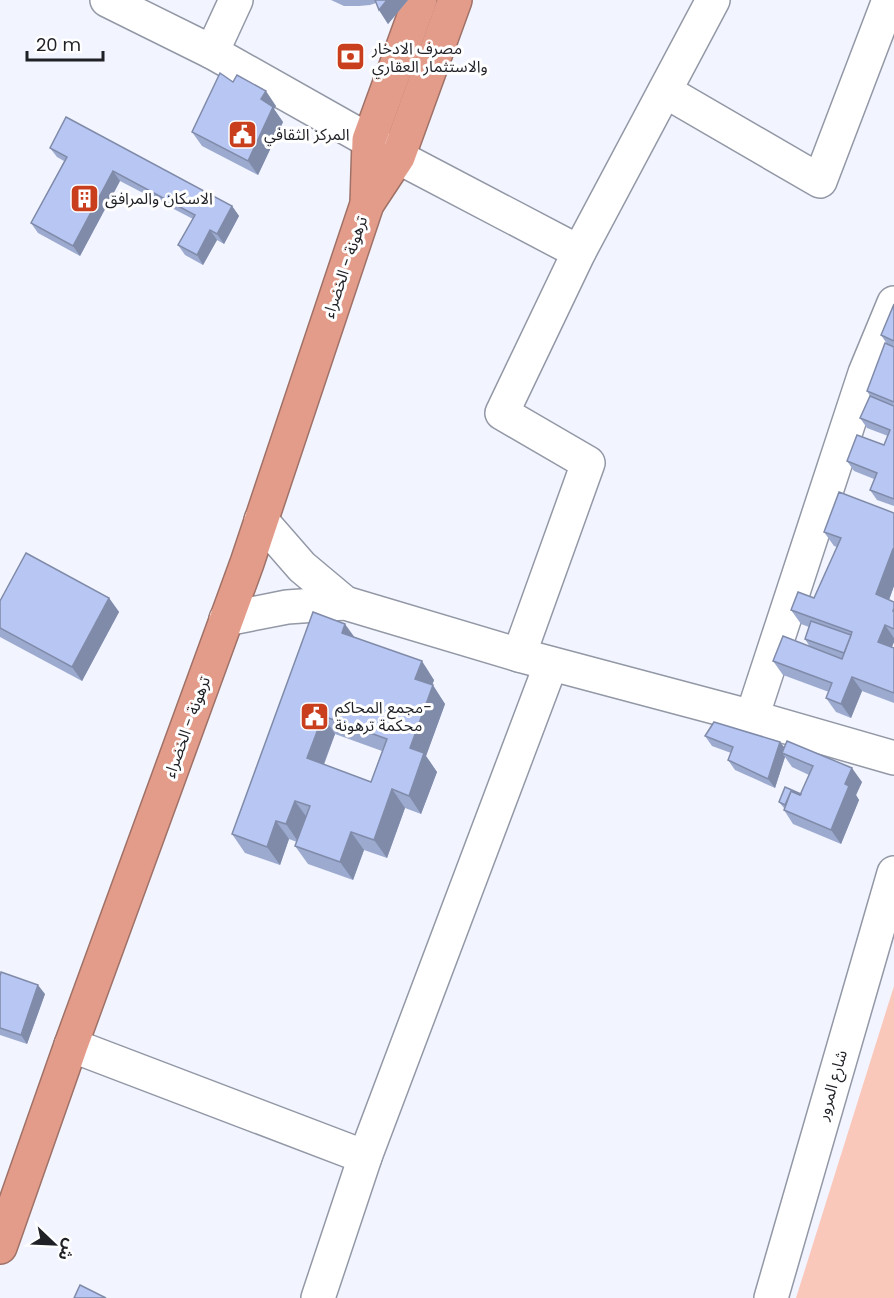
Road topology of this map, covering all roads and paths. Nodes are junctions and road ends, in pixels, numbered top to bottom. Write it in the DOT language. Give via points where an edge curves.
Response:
graph roads {
  1 [pos="106,0"];
  2 [pos="236,0"];
  3 [pos="420,0"];
  4 [pos="455,0"];
  5 [pos="713,0"];
  6 [pos="889,0"];
  7 [pos="213,52"];
  8 [pos="665,91"];
  9 [pos="369,140"];
  10 [pos="398,157"];
  11 [pos="367,204"];
  12 [pos="579,252"];
  13 [pos="894,303"];
  14 [pos="261,520"];
  15 [pos="345,603"];
  16 [pos="226,619"];
  17 [pos="519,655"];
  18 [pos="551,664"];
  19 [pos="752,717"];
  20 [pos="894,758"];
  21 [pos="894,873"];
  22 [pos="71,1045"];
  23 [pos="365,1157"];
  24 [pos="0,1247"];
  25 [pos="318,1298"];
  26 [pos="771,1298"];
  1 -- 7 [label="street"];
  2 -- 7 [label="street"];
  3 -- 9 [label="highway"];
  4 -- 10 [label="highway"];
  5 -- 8 [label="street"];
  6 -- 8 [label="street" via="820,181"];
  7 -- 9 [label="street"];
  8 -- 12 [label="street"];
  9 -- 10 [label="street"];
  9 -- 11 [label="highway"];
  10 -- 11 [label="highway"];
  10 -- 12 [label="street"];
  11 -- 14 [label="highway, ترهونة - الخضراء"];
  12 -- 17 [label="street" via="502,413 588,463"];
  13 -- 19 [label="street" via="865,373"];
  14 -- 15 [label="street" via="302,567"];
  14 -- 16 [label="highway, ترهونة - الخضراء"];
  15 -- 16 [label="street" via="287,607"];
  15 -- 17 [label="street"];
  16 -- 22 [label="highway, ترهونة - الخضراء"];
  17 -- 18 [label="street"];
  18 -- 19 [label="street"];
  18 -- 23 [label="street"];
  19 -- 20 [label="street"];
  21 -- 26 [label="street, شارع المرور"];
  22 -- 23 [label="street"];
  22 -- 24 [label="highway, ترهونة - الخضراء"];
  23 -- 25 [label="street"];
}
